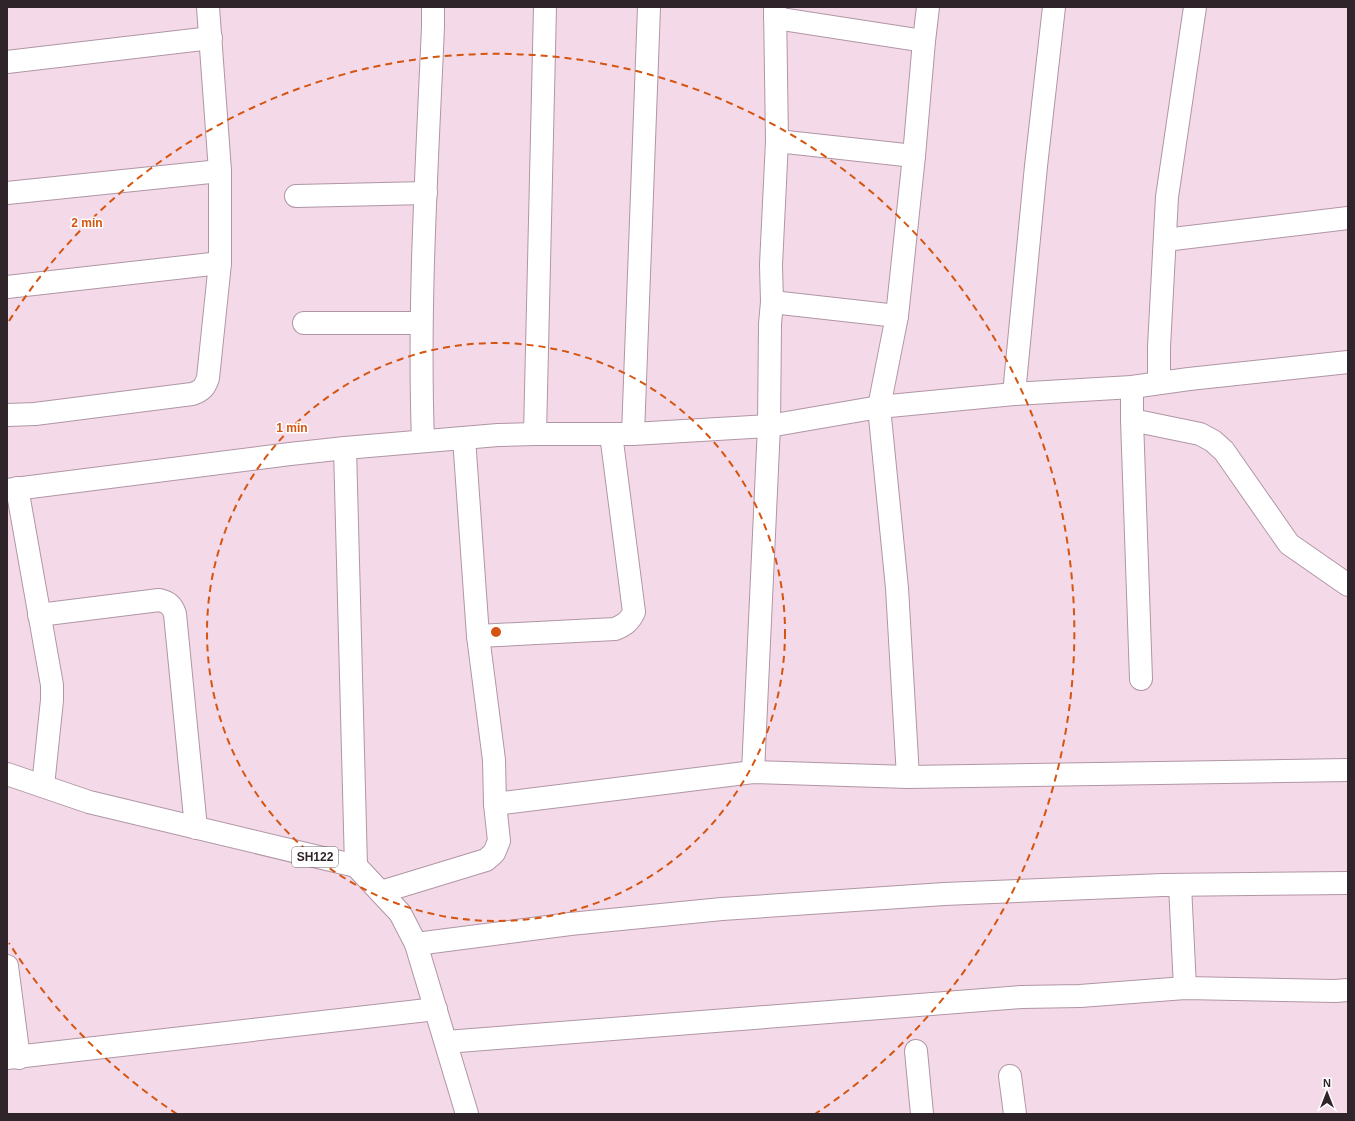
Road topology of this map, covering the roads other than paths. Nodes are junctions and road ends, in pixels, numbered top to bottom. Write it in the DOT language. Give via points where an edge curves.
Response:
graph roads {
  1 [pos="208,7"];
  2 [pos="432,7"];
  3 [pos="546,7"];
  4 [pos="649,7"];
  5 [pos="928,7"];
  6 [pos="1054,7"];
  7 [pos="1195,7"];
  8 [pos="775,13"];
  9 [pos="211,38"];
  10 [pos="924,41"];
  11 [pos="7,62"];
  12 [pos="777,141"];
  13 [pos="914,156"];
  14 [pos="220,171"];
  15 [pos="7,193"];
  16 [pos="426,193"];
  17 [pos="296,196"];
  18 [pos="1348,218"];
  19 [pos="1165,240"];
  20 [pos="220,263"];
  21 [pos="7,287"];
  22 [pos="772,302"];
  23 [pos="897,316"];
  24 [pos="304,323"];
  25 [pos="421,323"];
  26 [pos="1348,362"];
  27 [pos="1159,382"];
  28 [pos="1132,387"];
  29 [pos="1014,394"];
  30 [pos="879,407"];
  31 [pos="7,415"];
  32 [pos="1132,420"];
  33 [pos="769,426"];
  34 [pos="535,434"];
  35 [pos="611,434"];
  36 [pos="633,434"];
  37 [pos="464,438"];
  38 [pos="423,441"];
  39 [pos="345,448"];
  40 [pos="12,489"];
  41 [pos="1348,585"];
  42 [pos="39,615"];
  43 [pos="478,636"];
  44 [pos="1141,679"];
  45 [pos="1348,770"];
  46 [pos="753,772"];
  47 [pos="7,774"];
  48 [pos="908,777"];
  49 [pos="43,786"];
  50 [pos="495,804"];
  51 [pos="196,828"];
  52 [pos="356,866"];
  53 [pos="1348,883"];
  54 [pos="1180,885"];
  55 [pos="381,892"];
  56 [pos="416,944"];
  57 [pos="7,966"];
  58 [pos="1185,988"];
  59 [pos="1348,990"];
  60 [pos="436,1009"];
  61 [pos="446,1042"];
  62 [pos="916,1051"];
  63 [pos="13,1058"];
  64 [pos="1010,1076"];
  65 [pos="467,1114"];
  66 [pos="922,1114"];
  67 [pos="1015,1114"];
  1 -- 9 [label="street"];
  2 -- 16 [label="street"];
  3 -- 34 [label="street"];
  4 -- 36 [label="street"];
  5 -- 10 [label="street"];
  6 -- 29 [label="street"];
  7 -- 19 [label="street" via="1168,197"];
  8 -- 10 [label="street"];
  8 -- 12 [label="street"];
  9 -- 11 [label="street"];
  9 -- 14 [label="street"];
  10 -- 13 [label="street"];
  12 -- 13 [label="street"];
  12 -- 22 [label="street" via="771,265"];
  13 -- 23 [label="street"];
  14 -- 15 [label="street"];
  14 -- 20 [label="street"];
  16 -- 17 [label="street"];
  16 -- 25 [label="street"];
  18 -- 19 [label="street"];
  19 -- 27 [label="street"];
  20 -- 21 [label="street"];
  20 -- 31 [label="street" via="208,378 200,392 35,414"];
  22 -- 23 [label="street"];
  22 -- 33 [label="street"];
  23 -- 30 [label="street"];
  24 -- 25 [label="street"];
  25 -- 38 [label="street"];
  26 -- 27 [label="street"];
  27 -- 28 [label="street"];
  28 -- 29 [label="street"];
  28 -- 32 [label="street"];
  29 -- 30 [label="street"];
  30 -- 33 [label="street"];
  30 -- 48 [label="street" via="897,588"];
  32 -- 41 [label="street" via="1200,434 1213,441 1224,451 1288,544"];
  32 -- 44 [label="street"];
  33 -- 36 [label="street"];
  33 -- 46 [label="street"];
  34 -- 35 [label="street"];
  34 -- 37 [label="street"];
  35 -- 36 [label="street"];
  35 -- 43 [label="street" via="634,612 631,620 616,629"];
  37 -- 38 [label="street"];
  37 -- 43 [label="street"];
  38 -- 39 [label="street"];
  39 -- 40 [label="street"];
  39 -- 52 [label="street"];
  40 -- 42 [label="street"];
  42 -- 49 [label="street" via="52,685"];
  42 -- 51 [label="street" via="159,600 167,602 172,607 175,614"];
  43 -- 50 [label="street" via="494,760"];
  45 -- 48 [label="street"];
  46 -- 48 [label="street"];
  46 -- 50 [label="street"];
  47 -- 49 [label="street, SH122"];
  49 -- 51 [label="street, SH122" via="89,802"];
  50 -- 55 [label="street" via="499,841 494,853 486,860"];
  51 -- 52 [label="street, SH122"];
  52 -- 55 [label="street, SH122"];
  53 -- 54 [label="street"];
  54 -- 56 [label="street" via="944,894 722,909 570,924"];
  54 -- 58 [label="street"];
  55 -- 56 [label="street, SH122" via="400,913"];
  56 -- 60 [label="street, SH122"];
  57 -- 63 [label="street"];
  58 -- 59 [label="street"];
  58 -- 61 [label="street" via="1080,996 1021,997"];
  60 -- 61 [label="street, SH122"];
  60 -- 63 [label="street"];
  61 -- 65 [label="street, SH122"];
  62 -- 66 [label="street"];
  64 -- 67 [label="street"];
}
